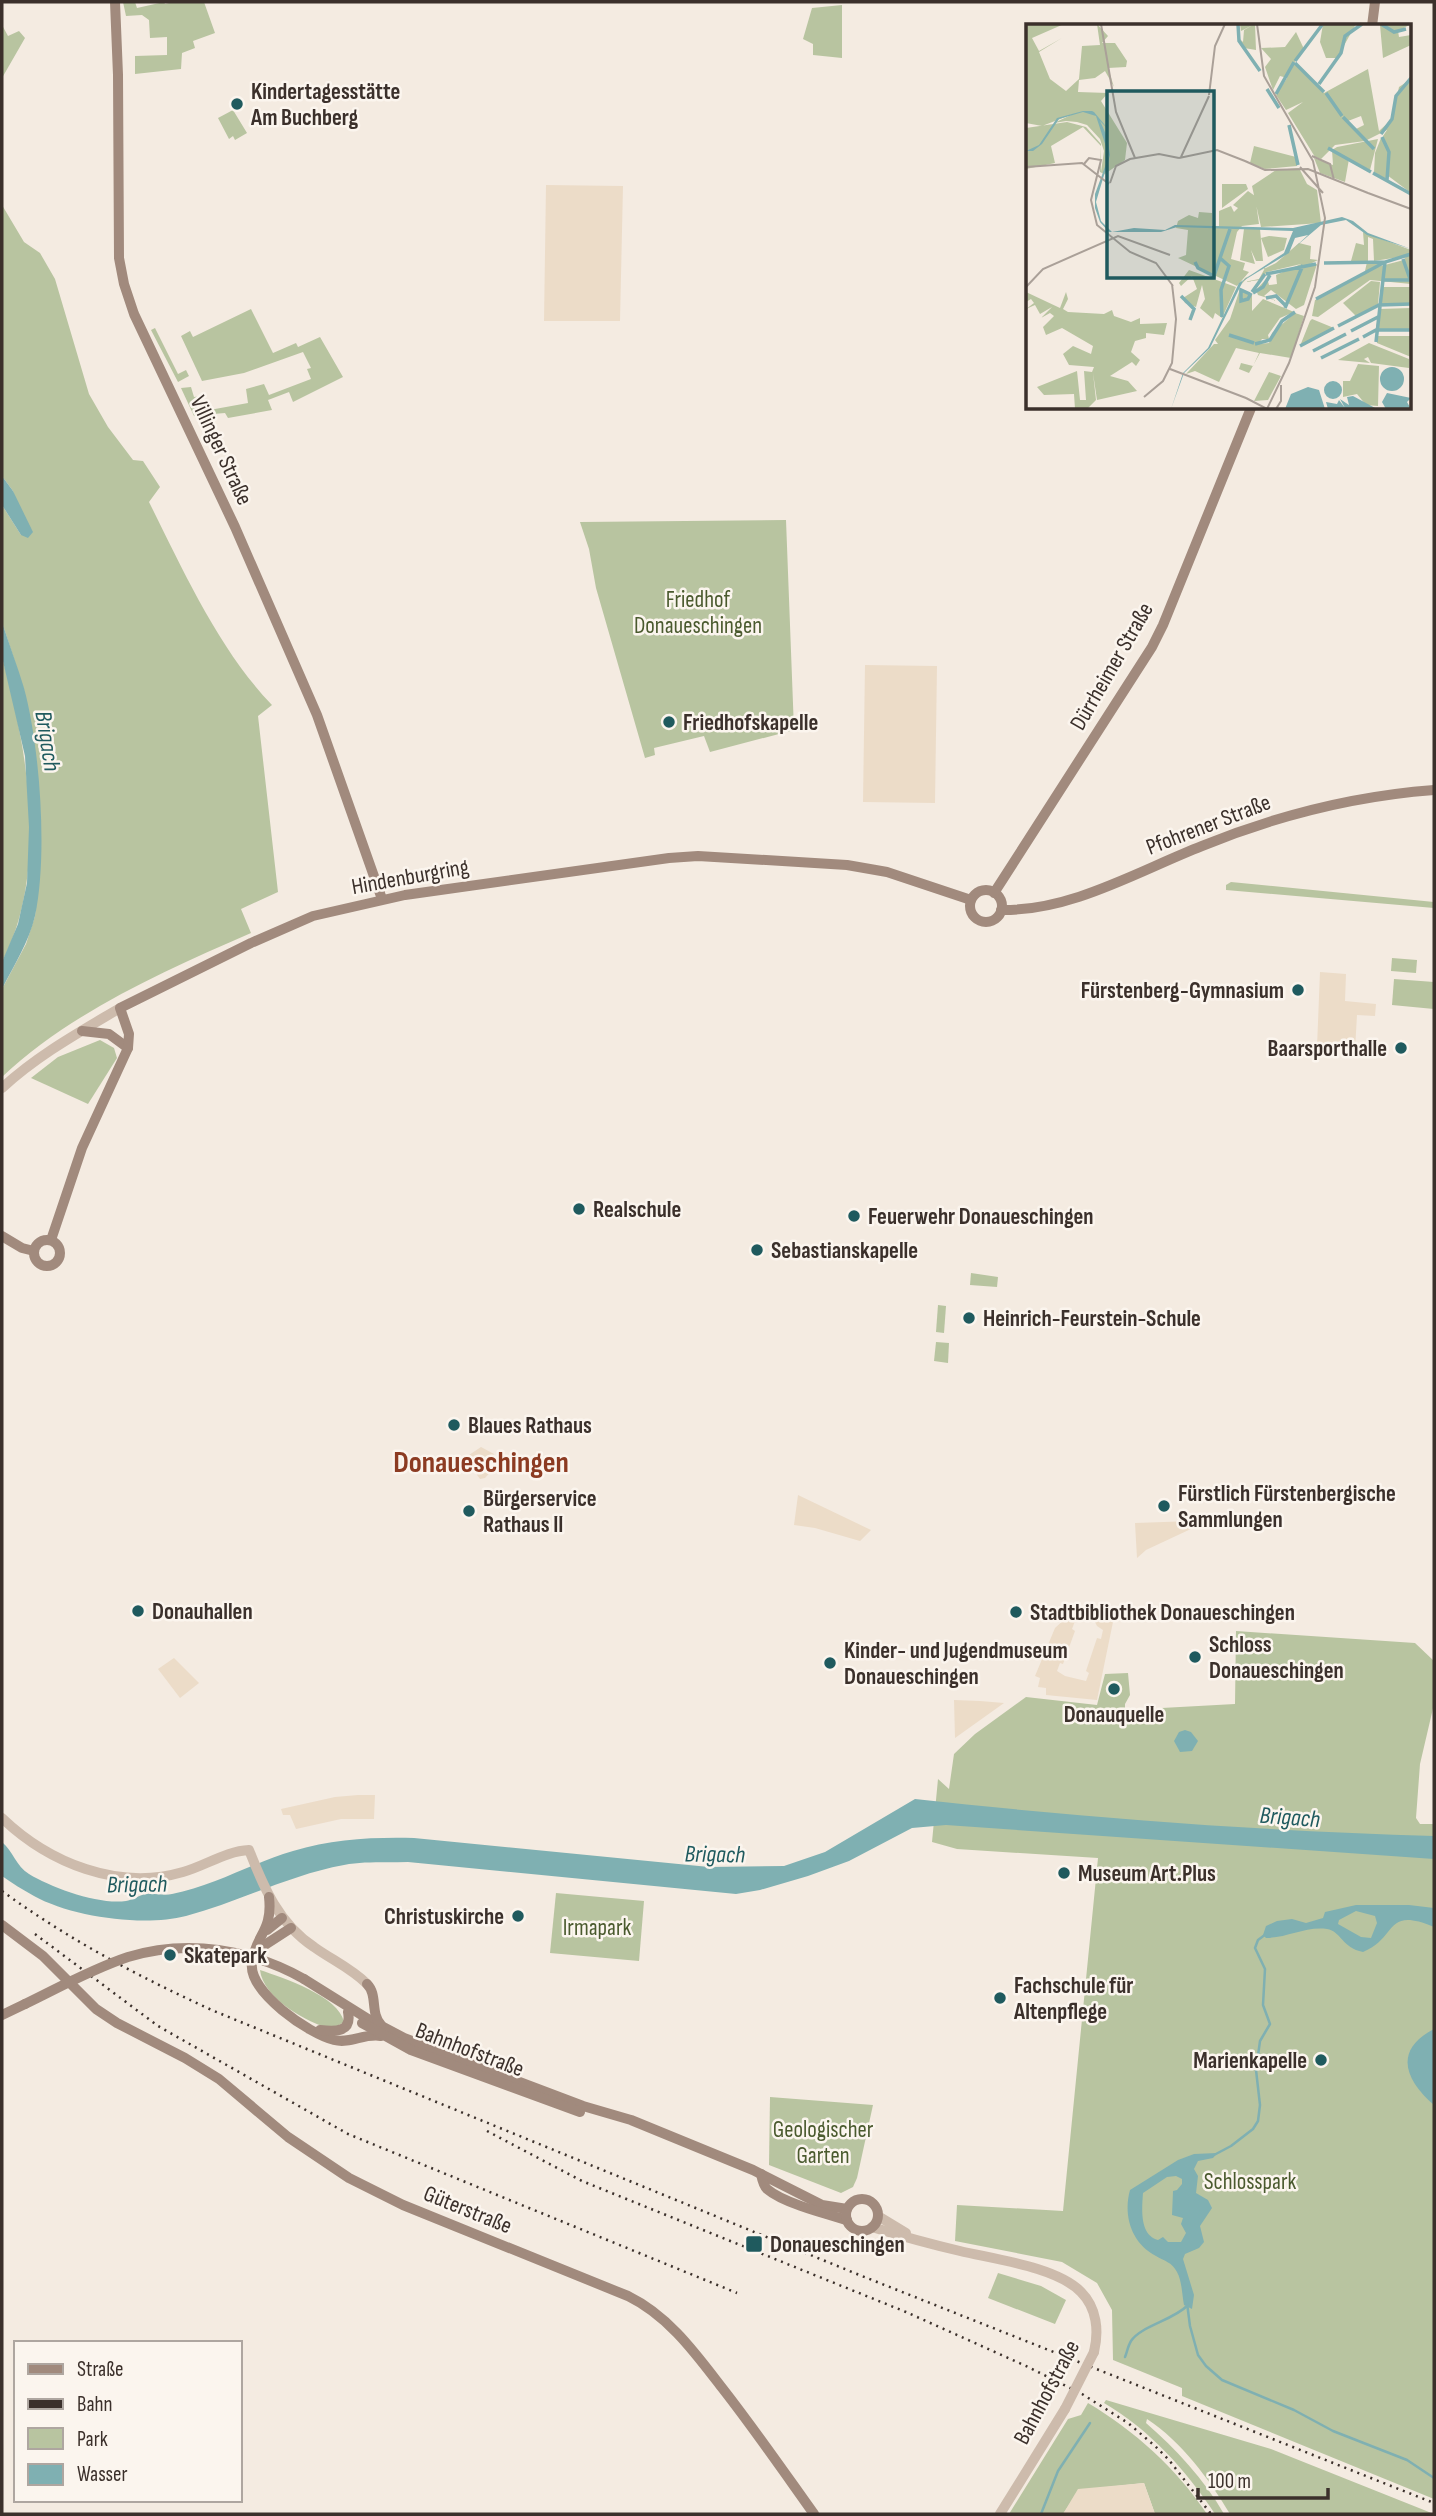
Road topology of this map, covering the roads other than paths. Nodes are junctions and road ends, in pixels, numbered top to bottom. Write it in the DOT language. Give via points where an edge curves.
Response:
graph roads {
  1 [pos="116,2"];
  2 [pos="1376,2"];
  3 [pos="1372,24"];
  4 [pos="1250,410"];
  5 [pos="1434,790"];
  6 [pos="994,892"];
  7 [pos="382,899"];
  8 [pos="971,900"];
  9 [pos="1002,910"];
  10 [pos="120,1008"];
  11 [pos="82,1031"];
  12 [pos="128,1048"];
  13 [pos="2,1088"];
  14 [pos="2,1236"];
  15 [pos="51,1240"];
  16 [pos="34,1251"];
  17 [pos="2,1818"];
  18 [pos="268,1895"];
  19 [pos="282,1918"];
  20 [pos="2,1925"];
  21 [pos="291,1928"];
  22 [pos="265,1932"];
  23 [pos="255,1952"];
  24 [pos="368,1984"];
  25 [pos="352,2012"];
  26 [pos="2,2015"];
  27 [pos="305,2024"];
  28 [pos="384,2032"];
  29 [pos="847,2214"];
  30 [pos="878,2216"];
  31 [pos="872,2227"];
  32 [pos="915,2239"];
  33 [pos="814,2514"];
  34 [pos="1000,2514"];
  1 -- 7 [label="main road, Villinger Straße" via="118,234 124,284 317,715"];
  2 -- 3 [label="main road"];
  4 -- 6 [label="main road, Dürrheimer Straße" via="1152,647"];
  5 -- 9 [label="main road, Pfohrener Straße" via="1311,809 1044,908"];
  6 -- 8 [label="main road" via="982,891"];
  6 -- 9 [label="main road"];
  7 -- 8 [label="main road, Hindenburgring" via="698,856 847,865 887,872"];
  7 -- 10 [label="main road, Hindenburgring" via="313,916"];
  8 -- 9 [label="main road" via="971,914 981,922 991,922"];
  10 -- 11 [label="street"];
  10 -- 12 [label="main road" via="129,1034"];
  11 -- 12 [label="main road" via="108,1034"];
  11 -- 13 [label="street" via="52,1047"];
  12 -- 15 [label="main road" via="82,1148"];
  14 -- 16 [label="main road"];
  15 -- 16 [label="main road" via="41,1242"];
  15 -- 16 [label="main road" via="60,1251 54,1264 38,1262"];
  17 -- 18 [label="street" via="64,1860 119,1878 164,1877 239,1851 250,1852"];
  18 -- 19 [label="street"];
  18 -- 22 [label="main road" via="270,1919"];
  19 -- 21 [label="street"];
  19 -- 22 [label="main road"];
  20 -- 33 [label="main road, Güterstraße" via="43,1956 106,2016 219,2079 288,2137 370,2190 650,2308 712,2375"];
  21 -- 23 [label="main road"];
  21 -- 24 [label="street"];
  22 -- 23 [label="main road"];
  23 -- 27 [label="main road" via="251,1970 261,1989"];
  24 -- 25 [label="main road" via="366,2000"];
  24 -- 28 [label="main road"];
  25 -- 26 [label="main road, Bahnhofstraße, bridge" via="269,1962 229,1951 171,1949 109,1964"];
  25 -- 27 [label="main road" via="340,2031"];
  25 -- 28 [label="main road, Bahnhofstraße"];
  27 -- 28 [label="main road" via="345,2042"];
  28 -- 29 [label="main road, Bahnhofstraße" via="617,2115"];
  29 -- 30 [label="main road" via="856,2200 868,2200"];
  29 -- 31 [label="main road" via="853,2228"];
  30 -- 31 [label="main road"];
  30 -- 32 [label="street, Bahnhofstraße"];
  31 -- 32 [label="street, Bahnhofstraße"];
  32 -- 34 [label="street, Bahnhofstraße, bridge" via="1068,2282 1081,2292 1094,2315 1094,2352 1065,2409"];
}
